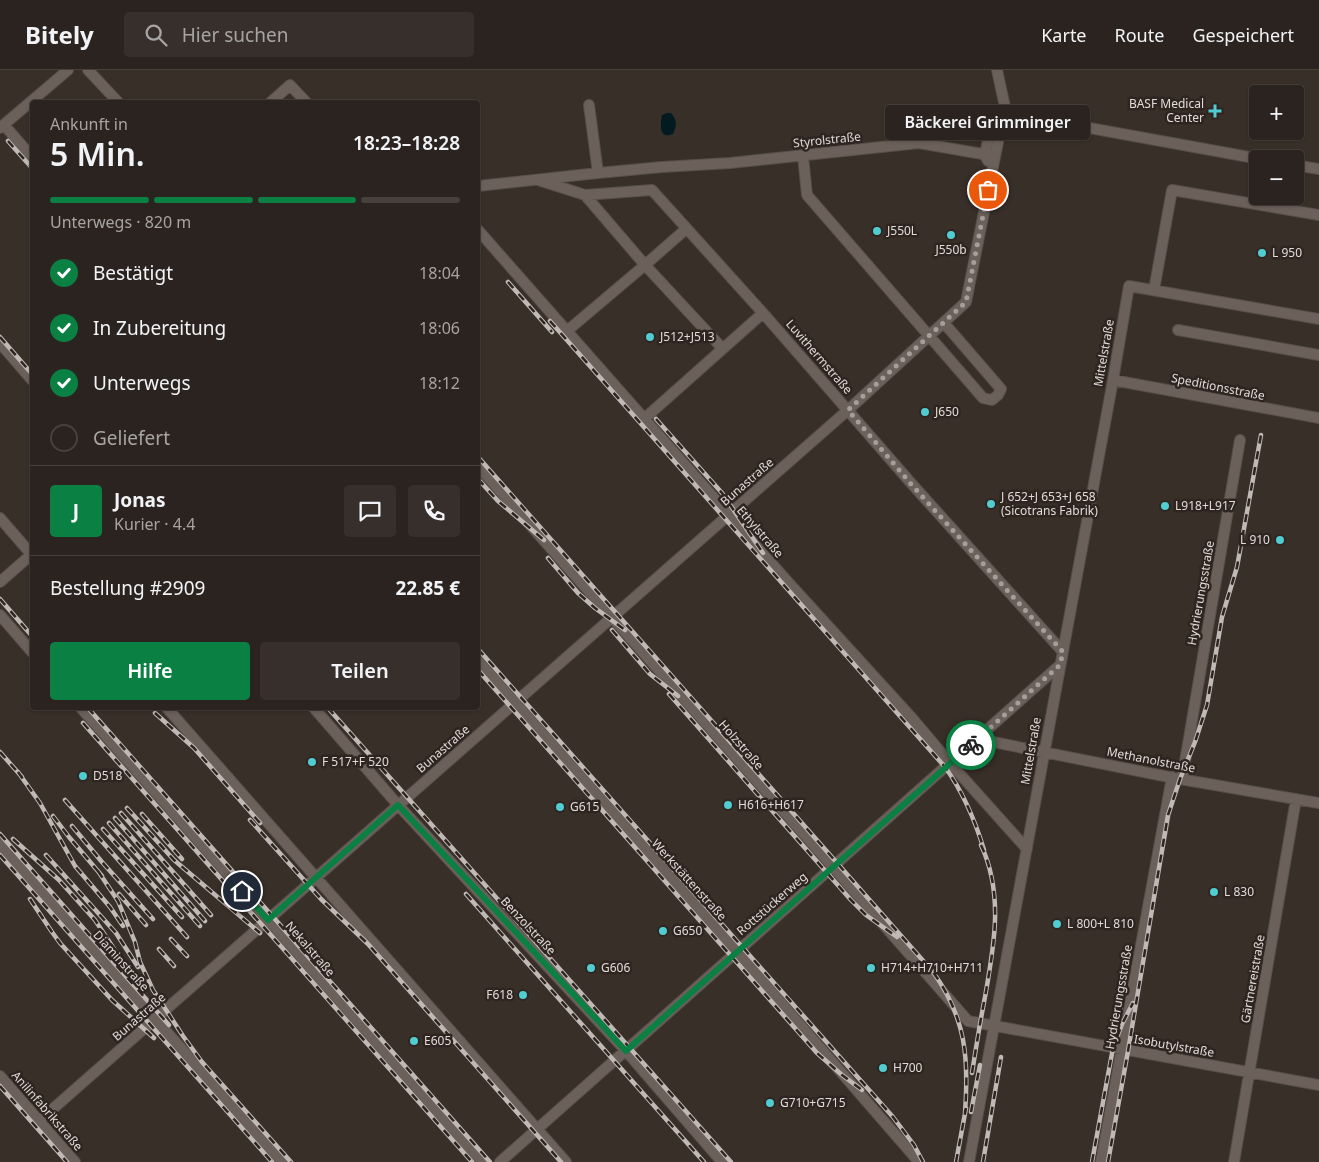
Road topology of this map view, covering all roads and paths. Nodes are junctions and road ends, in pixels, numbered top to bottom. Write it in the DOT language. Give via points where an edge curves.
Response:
graph roads {
  1 [pos="68,70"];
  2 [pos="88,70"];
  3 [pos="997,70"];
  4 [pos="33,100"];
  5 [pos="116,100"];
  6 [pos="273,100"];
  7 [pos="304,100"];
  8 [pos="30,102"];
  9 [pos="589,105"];
  10 [pos="1005,106"];
  11 [pos="2,126"];
  12 [pos="30,155"];
  13 [pos="990,155"];
  14 [pos="803,156"];
  15 [pos="1249,157"];
  16 [pos="1304,166"];
  17 [pos="1319,169"];
  18 [pos="598,173"];
  19 [pos="538,180"];
  20 [pos="480,186"];
  21 [pos="585,195"];
  22 [pos="1319,215"];
  23 [pos="686,229"];
  24 [pos="480,232"];
  25 [pos="645,265"];
  26 [pos="1154,290"];
  27 [pos="763,313"];
  28 [pos="1319,319"];
  29 [pos="944,323"];
  30 [pos="1178,330"];
  31 [pos="567,332"];
  32 [pos="930,335"];
  33 [pos="0,342"];
  34 [pos="722,348"];
  35 [pos="1319,355"];
  36 [pos="30,378"];
  37 [pos="1113,380"];
  38 [pos="848,410"];
  39 [pos="644,418"];
  40 [pos="1319,418"];
  41 [pos="1240,440"];
  42 [pos="480,468"];
  43 [pos="728,515"];
  44 [pos="0,518"];
  45 [pos="30,552"];
  46 [pos="30,556"];
  47 [pos="0,582"];
  48 [pos="0,615"];
  49 [pos="612,617"];
  50 [pos="30,650"];
  51 [pos="1063,652"];
  52 [pos="480,663"];
  53 [pos="1060,665"];
  54 [pos="514,703"];
  55 [pos="83,710"];
  56 [pos="169,710"];
  57 [pos="316,710"];
  58 [pos="978,739"];
  59 [pos="1043,752"];
  60 [pos="950,762"];
  61 [pos="1172,777"];
  62 [pos="1182,779"];
  63 [pos="1296,799"];
  64 [pos="1319,803"];
  65 [pos="398,805"];
  66 [pos="0,844"];
  67 [pos="1027,849"];
  68 [pos="833,867"];
  69 [pos="316,877"];
  70 [pos="268,920"];
  71 [pos="737,952"];
  72 [pos="156,1020"];
  73 [pos="995,1025"];
  74 [pos="1122,1050"];
  75 [pos="626,1051"];
  76 [pos="1250,1072"];
  77 [pos="0,1076"];
  78 [pos="1319,1085"];
  79 [pos="39,1121"];
  80 [pos="536,1129"];
  81 [pos="75,1162"];
  82 [pos="282,1162"];
  83 [pos="482,1162"];
  84 [pos="500,1162"];
  85 [pos="566,1162"];
  86 [pos="722,1162"];
  87 [pos="919,1162"];
  88 [pos="969,1162"];
  89 [pos="1101,1162"];
  90 [pos="1234,1162"];
  1 -- 4 [label="street"];
  2 -- 5 [label="street"];
  3 -- 10 [label="street"];
  6 -- 7 [label="street" via="290,85"];
  8 -- 11 [label="street"];
  9 -- 18 [label="street"];
  10 -- 13 [label="street"];
  10 -- 15 [label="street" via="1013,114"];
  11 -- 12 [label="street"];
  13 -- 14 [label="street, Styrolstraße" via="919,143"];
  13 -- 29 [label="street" via="992,171 966,302"];
  14 -- 18 [label="street, Styrolstraße"];
  14 -- 32 [label="street" via="807,195"];
  16 -- 17 [label="street"];
  18 -- 19 [label="street"];
  19 -- 20 [label="street"];
  19 -- 21 [label="street, Luvithermstraße"];
  21 -- 23 [label="street, Luvithermstraße" via="652,190"];
  21 -- 25 [label="street"];
  22 -- 26 [label="street" via="1172,190"];
  23 -- 25 [label="street"];
  23 -- 27 [label="street, Luvithermstraße"];
  24 -- 31 [label="street, Ethylstraße"];
  25 -- 31 [label="street"];
  25 -- 34 [label="street"];
  26 -- 28 [label="street"];
  26 -- 37 [label="street, Mittelstraße" via="1129,286"];
  27 -- 34 [label="street"];
  27 -- 38 [label="street, Luvithermstraße"];
  29 -- 32 [label="street"];
  29 -- 32 [label="street" via="1001,389 998,395 992,400 983,398"];
  30 -- 35 [label="street"];
  31 -- 39 [label="street, Ethylstraße"];
  32 -- 38 [label="street, Bunastraße"];
  33 -- 36 [label="street"];
  34 -- 39 [label="street"];
  37 -- 40 [label="street, Speditionsstraße"];
  37 -- 51 [label="street, Mittelstraße"];
  38 -- 43 [label="street, Bunastraße"];
  38 -- 51 [label="street, Luvithermstraße"];
  39 -- 43 [label="street, Ethylstraße"];
  41 -- 62 [label="street, Hydrierungsstraße"];
  42 -- 49 [label="street, Holzstraße"];
  43 -- 49 [label="street, Bunastraße"];
  43 -- 60 [label="street, Ethylstraße"];
  44 -- 45 [label="street"];
  46 -- 47 [label="street"];
  48 -- 50 [label="street"];
  49 -- 54 [label="street, Bunastraße"];
  49 -- 68 [label="street, Holzstraße"];
  51 -- 53 [label="street, Mittelstraße"];
  52 -- 54 [label="street, Werkstättenstraße"];
  53 -- 58 [label="street, Rottstückerweg"];
  53 -- 59 [label="street, Mittelstraße"];
  54 -- 65 [label="street, Bunastraße"];
  54 -- 71 [label="street, Werkstättenstraße"];
  55 -- 70 [label="street, Nekalstraße"];
  56 -- 69 [label="street"];
  57 -- 65 [label="street, Benzolstraße"];
  58 -- 59 [label="street, Methanolstraße"];
  58 -- 60 [label="street, Rottstückerweg"];
  59 -- 61 [label="street, Methanolstraße"];
  59 -- 67 [label="street, Mittelstraße"];
  60 -- 67 [label="street, Ethylstraße"];
  60 -- 68 [label="street, Rottstückerweg"];
  61 -- 62 [label="street, Methanolstraße"];
  61 -- 74 [label="street, Hydrierungsstraße"];
  62 -- 63 [label="street, Methanolstraße"];
  63 -- 64 [label="street, Methanolstraße"];
  63 -- 76 [label="street, Gärtnereistraße"];
  65 -- 69 [label="street, Bunastraße"];
  65 -- 75 [label="street, Benzolstraße"];
  66 -- 72 [label="street, Diaminstraße"];
  67 -- 73 [label="street, Mittelstraße"];
  68 -- 71 [label="street, Rottstückerweg"];
  68 -- 73 [label="street, Holzstraße" via="968,1020"];
  69 -- 70 [label="street, Bunastraße"];
  69 -- 80 [label="street"];
  70 -- 72 [label="street, Bunastraße"];
  70 -- 83 [label="street, Nekalstraße"];
  71 -- 75 [label="street, Rottstückerweg"];
  71 -- 87 [label="street, Werkstättenstraße"];
  72 -- 79 [label="street, Bunastraße"];
  72 -- 82 [label="street, Diaminstraße"];
  73 -- 74 [label="street, Isobutylstraße"];
  73 -- 88 [label="street, Mittelstraße"];
  74 -- 76 [label="street, Isobutylstraße"];
  74 -- 89 [label="street, Hydrierungsstraße"];
  75 -- 80 [label="street, Rottstückerweg"];
  75 -- 86 [label="street, Benzolstraße"];
  76 -- 78 [label="street, Isobutylstraße"];
  76 -- 90 [label="street, Gärtnereistraße"];
  77 -- 79 [label="street, Anilinfabrikstraße"];
  79 -- 81 [label="street, Anilinfabrikstraße"];
  80 -- 84 [label="street, Rottstückerweg"];
  80 -- 85 [label="street"];
}
